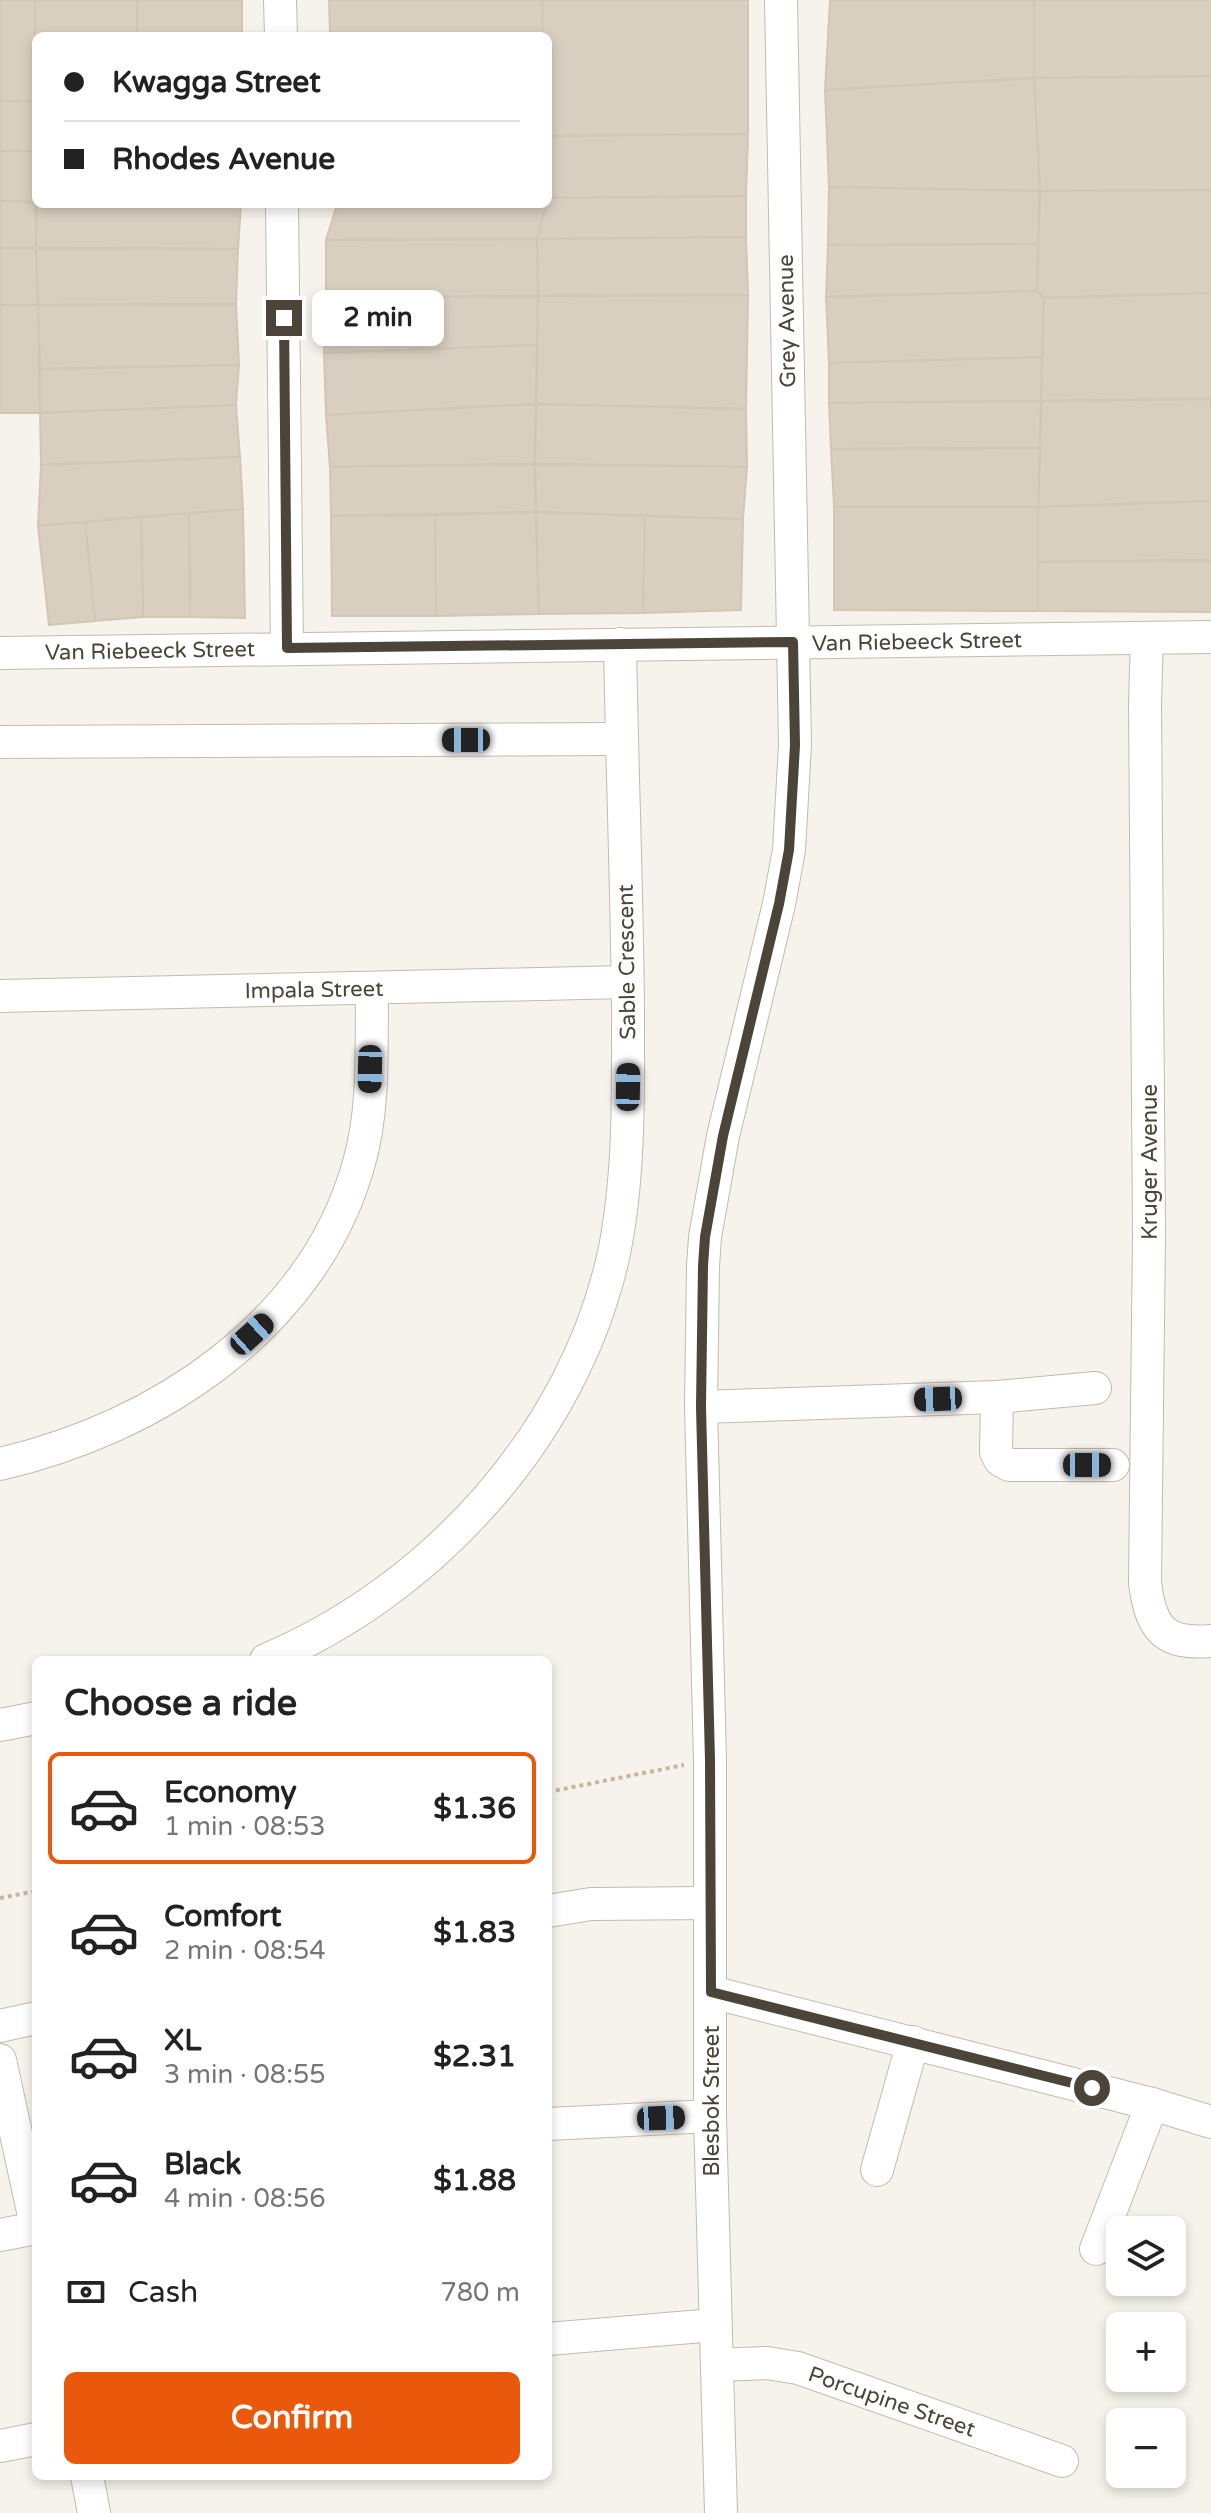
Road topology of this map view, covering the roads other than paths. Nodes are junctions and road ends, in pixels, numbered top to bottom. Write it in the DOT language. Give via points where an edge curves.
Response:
graph roads {
  1 [pos="280,0"];
  2 [pos="781,0"];
  3 [pos="281,32"];
  4 [pos="282,208"];
  5 [pos="1211,637"];
  6 [pos="1147,638"];
  7 [pos="793,642"];
  8 [pos="620,644"];
  9 [pos="287,648"];
  10 [pos="0,653"];
  11 [pos="621,739"];
  12 [pos="0,742"];
  13 [pos="627,982"];
  14 [pos="372,988"];
  15 [pos="0,996"];
  16 [pos="1095,1388"];
  17 [pos="997,1397"];
  18 [pos="701,1407"];
  19 [pos="0,1464"];
  20 [pos="1113,1465"];
  21 [pos="1211,1641"];
  22 [pos="273,1656"];
  23 [pos="32,1719"];
  24 [pos="0,1725"];
  25 [pos="710,1903"];
  26 [pos="552,1910"];
  27 [pos="711,1992"];
  28 [pos="32,2019"];
  29 [pos="0,2026"];
  30 [pos="913,2042"];
  31 [pos="0,2060"];
  32 [pos="1152,2104"];
  33 [pos="710,2116"];
  34 [pos="1211,2122"];
  35 [pos="552,2124"];
  36 [pos="877,2170"];
  37 [pos="32,2208"];
  38 [pos="32,2228"];
  39 [pos="0,2235"];
  40 [pos="1096,2249"];
  41 [pos="714,2325"];
  42 [pos="552,2339"];
  43 [pos="717,2365"];
  44 [pos="32,2440"];
  45 [pos="0,2446"];
  46 [pos="1062,2461"];
  47 [pos="88,2480"];
  48 [pos="94,2513"];
  49 [pos="721,2513"];
  1 -- 3 [label="street"];
  2 -- 7 [label="street, Grey Avenue"];
  4 -- 9 [label="street"];
  5 -- 6 [label="street, Van Riebeeck Street"];
  6 -- 7 [label="street, Van Riebeeck Street"];
  6 -- 21 [label="street, Kruger Avenue" via="1145,1583 1154,1618 1166,1634 1183,1642"];
  7 -- 8 [label="street, Van Riebeeck Street"];
  7 -- 18 [label="street, Blesbok Street" via="789,850 705,1237"];
  8 -- 9 [label="street, Van Riebeeck Street"];
  8 -- 11 [label="street, Sable Crescent"];
  9 -- 10 [label="street, Van Riebeeck Street"];
  11 -- 12 [label="street"];
  11 -- 13 [label="street, Sable Crescent"];
  13 -- 14 [label="street, Impala Street"];
  13 -- 22 [label="street, Sable Crescent" via="626,1137 617,1233 597,1310 557,1398 496,1488 431,1555 353,1613"];
  14 -- 15 [label="street, Impala Street"];
  14 -- 19 [label="street" via="370,1088 360,1160 332,1236 294,1290 234,1351 155,1405 98,1434"];
  16 -- 17 [label="street"];
  17 -- 18 [label="street"];
  17 -- 20 [label="street" via="1000,1460 1009,1465"];
  18 -- 25 [label="street, Blesbok Street"];
  23 -- 24 [label="street"];
  25 -- 26 [label="street" via="591,1904"];
  25 -- 27 [label="street, Blesbok Street"];
  27 -- 30 [label="street"];
  27 -- 33 [label="street, Blesbok Street"];
  28 -- 29 [label="street"];
  30 -- 32 [label="street"];
  30 -- 36 [label="street"];
  31 -- 37 [label="street"];
  32 -- 34 [label="street"];
  32 -- 40 [label="street"];
  33 -- 35 [label="street"];
  33 -- 41 [label="street, Blesbok Street"];
  38 -- 39 [label="street"];
  41 -- 42 [label="street"];
  41 -- 43 [label="street, Blesbok Street"];
  43 -- 46 [label="street, Porcupine Street" via="798,2368"];
  43 -- 49 [label="street, Blesbok Street"];
  44 -- 45 [label="street"];
  47 -- 48 [label="street"];
}
